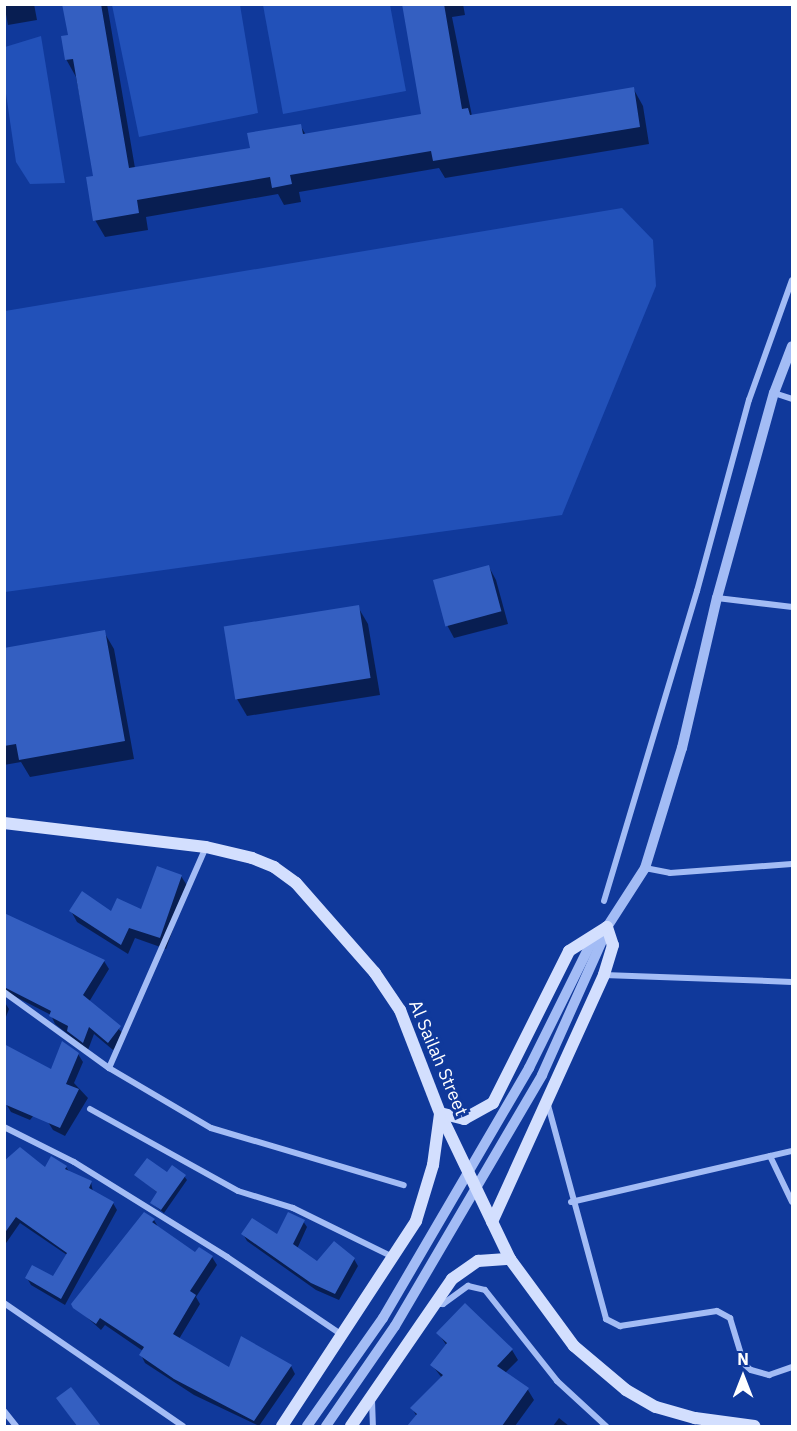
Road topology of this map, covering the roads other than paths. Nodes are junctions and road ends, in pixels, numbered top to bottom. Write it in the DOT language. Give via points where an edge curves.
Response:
graph roads {
  1 [pos="792,280"];
  2 [pos="792,346"];
  3 [pos="774,393"];
  4 [pos="792,399"];
  5 [pos="717,598"];
  6 [pos="792,607"];
  7 [pos="4,823"];
  8 [pos="206,847"];
  9 [pos="792,864"];
  10 [pos="645,868"];
  11 [pos="604,901"];
  12 [pos="607,927"];
  13 [pos="595,947"];
  14 [pos="604,975"];
  15 [pos="792,982"];
  16 [pos="4,992"];
  17 [pos="109,1068"];
  18 [pos="547,1102"];
  19 [pos="90,1108"];
  20 [pos="440,1113"];
  21 [pos="4,1127"];
  22 [pos="792,1151"];
  23 [pos="770,1156"];
  24 [pos="404,1185"];
  25 [pos="571,1202"];
  26 [pos="792,1202"];
  27 [pos="492,1222"];
  28 [pos="393,1257"];
  29 [pos="510,1259"];
  30 [pos="4,1303"];
  31 [pos="436,1304"];
  32 [pos="343,1335"];
  33 [pos="792,1367"];
  34 [pos="372,1399"];
  35 [pos="4,1411"];
  36 [pos="729,1424"];
  37 [pos="16,1426"];
  38 [pos="183,1426"];
  39 [pos="282,1426"];
  40 [pos="307,1426"];
  41 [pos="326,1426"];
  42 [pos="351,1426"];
  43 [pos="373,1426"];
  44 [pos="606,1426"];
  45 [pos="754,1426"];
  1 -- 11 [label="street" via="749,400 697,591"];
  2 -- 3 [label="street"];
  3 -- 4 [label="street"];
  3 -- 5 [label="street"];
  5 -- 6 [label="street"];
  5 -- 10 [label="street" via="682,748"];
  7 -- 8 [label="main road, Al Sailah Street"];
  8 -- 17 [label="street"];
  8 -- 20 [label="main road, Al Sailah Street" via="274,867 313,898 400,1010"];
  9 -- 10 [label="street" via="670,873"];
  10 -- 12 [label="street"];
  12 -- 13 [label="street"];
  12 -- 14 [label="main road" via="613,945"];
  12 -- 20 [label="main road" via="569,951 493,1103 464,1119"];
  13 -- 40 [label="street" via="383,1318"];
  13 -- 41 [label="street" via="542,1075 395,1326"];
  14 -- 15 [label="street"];
  14 -- 18 [label="main road"];
  16 -- 17 [label="street"];
  17 -- 24 [label="street" via="211,1128"];
  18 -- 25 [label="street"];
  18 -- 27 [label="main road"];
  19 -- 28 [label="street" via="238,1191 293,1208"];
  20 -- 27 [label="main road, Al Sailah Street"];
  20 -- 28 [label="main road" via="423,1200 416,1221"];
  21 -- 32 [label="street" via="83,1168"];
  22 -- 23 [label="street"];
  23 -- 25 [label="street"];
  23 -- 26 [label="street"];
  25 -- 33 [label="street" via="606,1319 620,1326 717,1311 730,1318 744,1364 751,1370 769,1375"];
  27 -- 29 [label="main road, Al Sailah Street"];
  28 -- 32 [label="main road"];
  29 -- 31 [label="main road" via="478,1261 467,1266"];
  29 -- 36 [label="main road, Al Sailah Street" via="574,1346 626,1390 656,1407"];
  30 -- 38 [label="street"];
  31 -- 34 [label="main road"];
  31 -- 44 [label="street" via="443,1304 468,1286 485,1290 557,1381"];
  32 -- 39 [label="main road"];
  34 -- 42 [label="main road"];
  34 -- 43 [label="street"];
  35 -- 37 [label="street"];
  36 -- 45 [label="main road, Al Sailah Street"];
}
